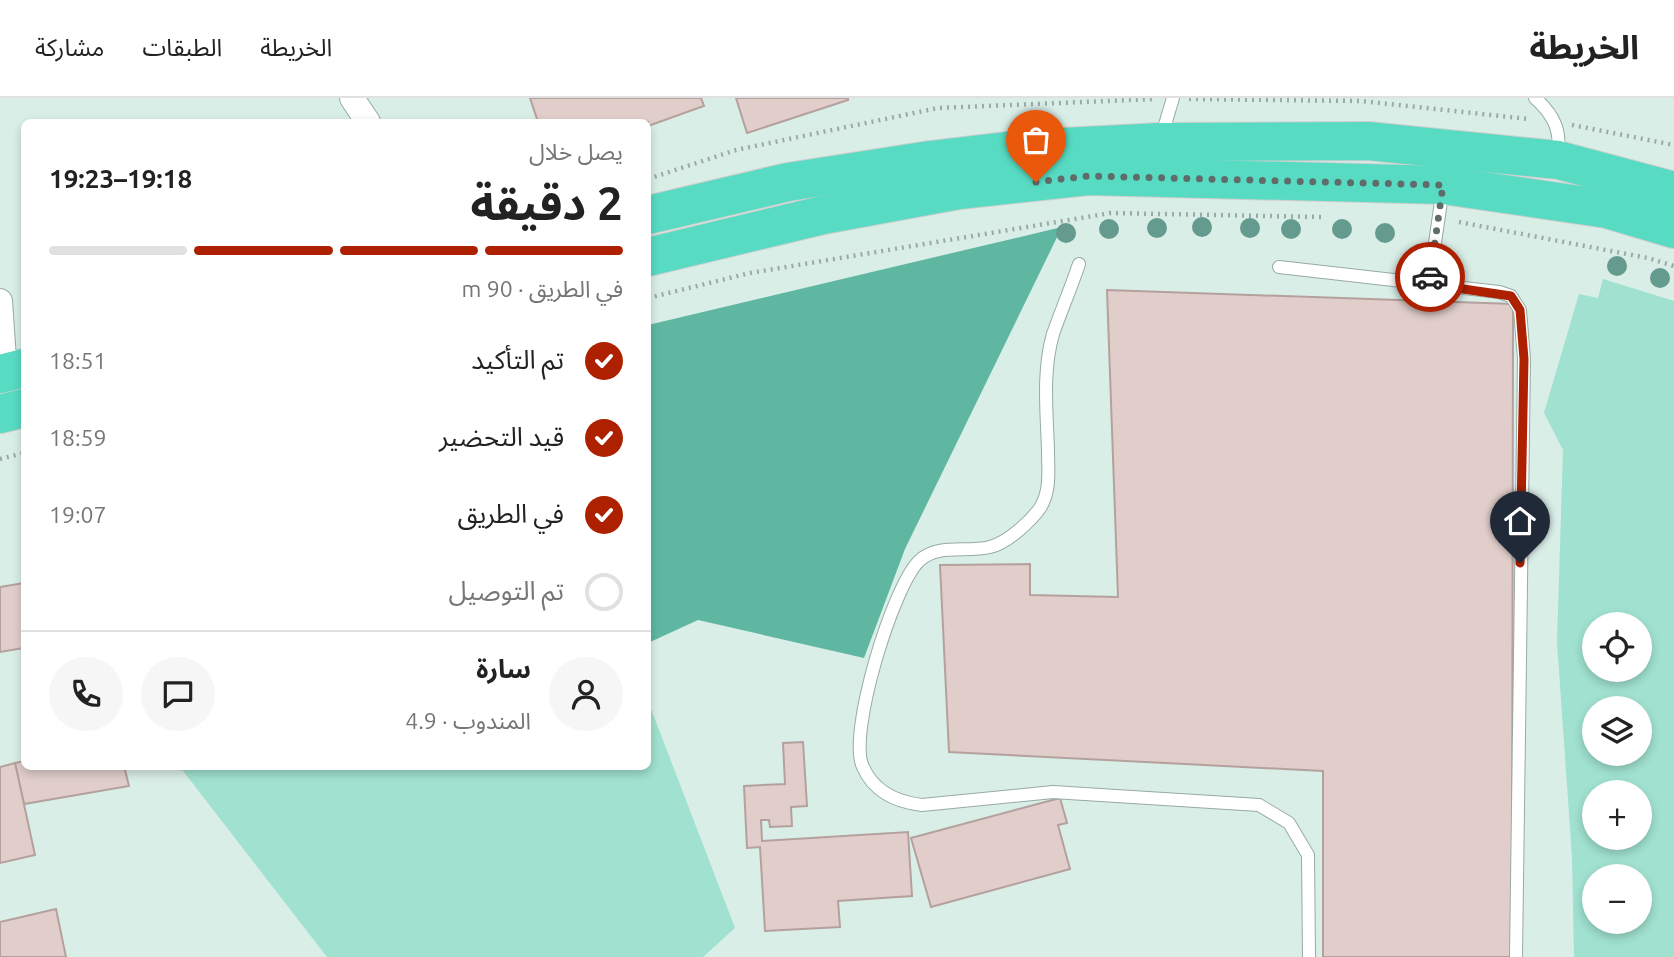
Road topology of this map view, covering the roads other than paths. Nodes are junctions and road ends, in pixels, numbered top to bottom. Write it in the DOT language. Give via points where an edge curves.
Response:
graph roads {
  1 [pos="352,98"];
  2 [pos="1173,98"];
  3 [pos="1535,98"];
  4 [pos="366,119"];
  5 [pos="1160,142"];
  6 [pos="1558,160"];
  7 [pos="1674,191"];
  8 [pos="1441,202"];
  9 [pos="651,214"];
  10 [pos="1674,229"];
  11 [pos="651,256"];
  12 [pos="1079,264"];
  13 [pos="1279,267"];
  14 [pos="1429,284"];
  15 [pos="0,301"];
  16 [pos="10,371"];
  17 [pos="21,409"];
  18 [pos="0,414"];
  19 [pos="1309,957"];
  20 [pos="1516,957"];
  1 -- 4 [label="street"];
  2 -- 5 [label="lane"];
  3 -- 6 [label="lane" via="1555,122 1560,138"];
  5 -- 6 [label="highway" via="1368,141"];
  5 -- 9 [label="highway" via="1024,149 930,160 788,182"];
  6 -- 7 [label="highway"];
  8 -- 10 [label="highway" via="1607,209"];
  8 -- 11 [label="highway" via="1088,176 946,192 823,215"];
  8 -- 14 [label="lane"];
  12 -- 19 [label="lane" via="1049,358 1048,487 1040,508 1003,541 989,547 932,551 918,561 874,659 858,746 862,765 885,794 922,806 1054,792 1259,805 1289,823 1308,855"];
  13 -- 14 [label="lane"];
  14 -- 20 [label="lane" via="1499,292 1511,296 1520,310 1524,359"];
  15 -- 16 [label="street"];
  17 -- 18 [label="highway"];
}
